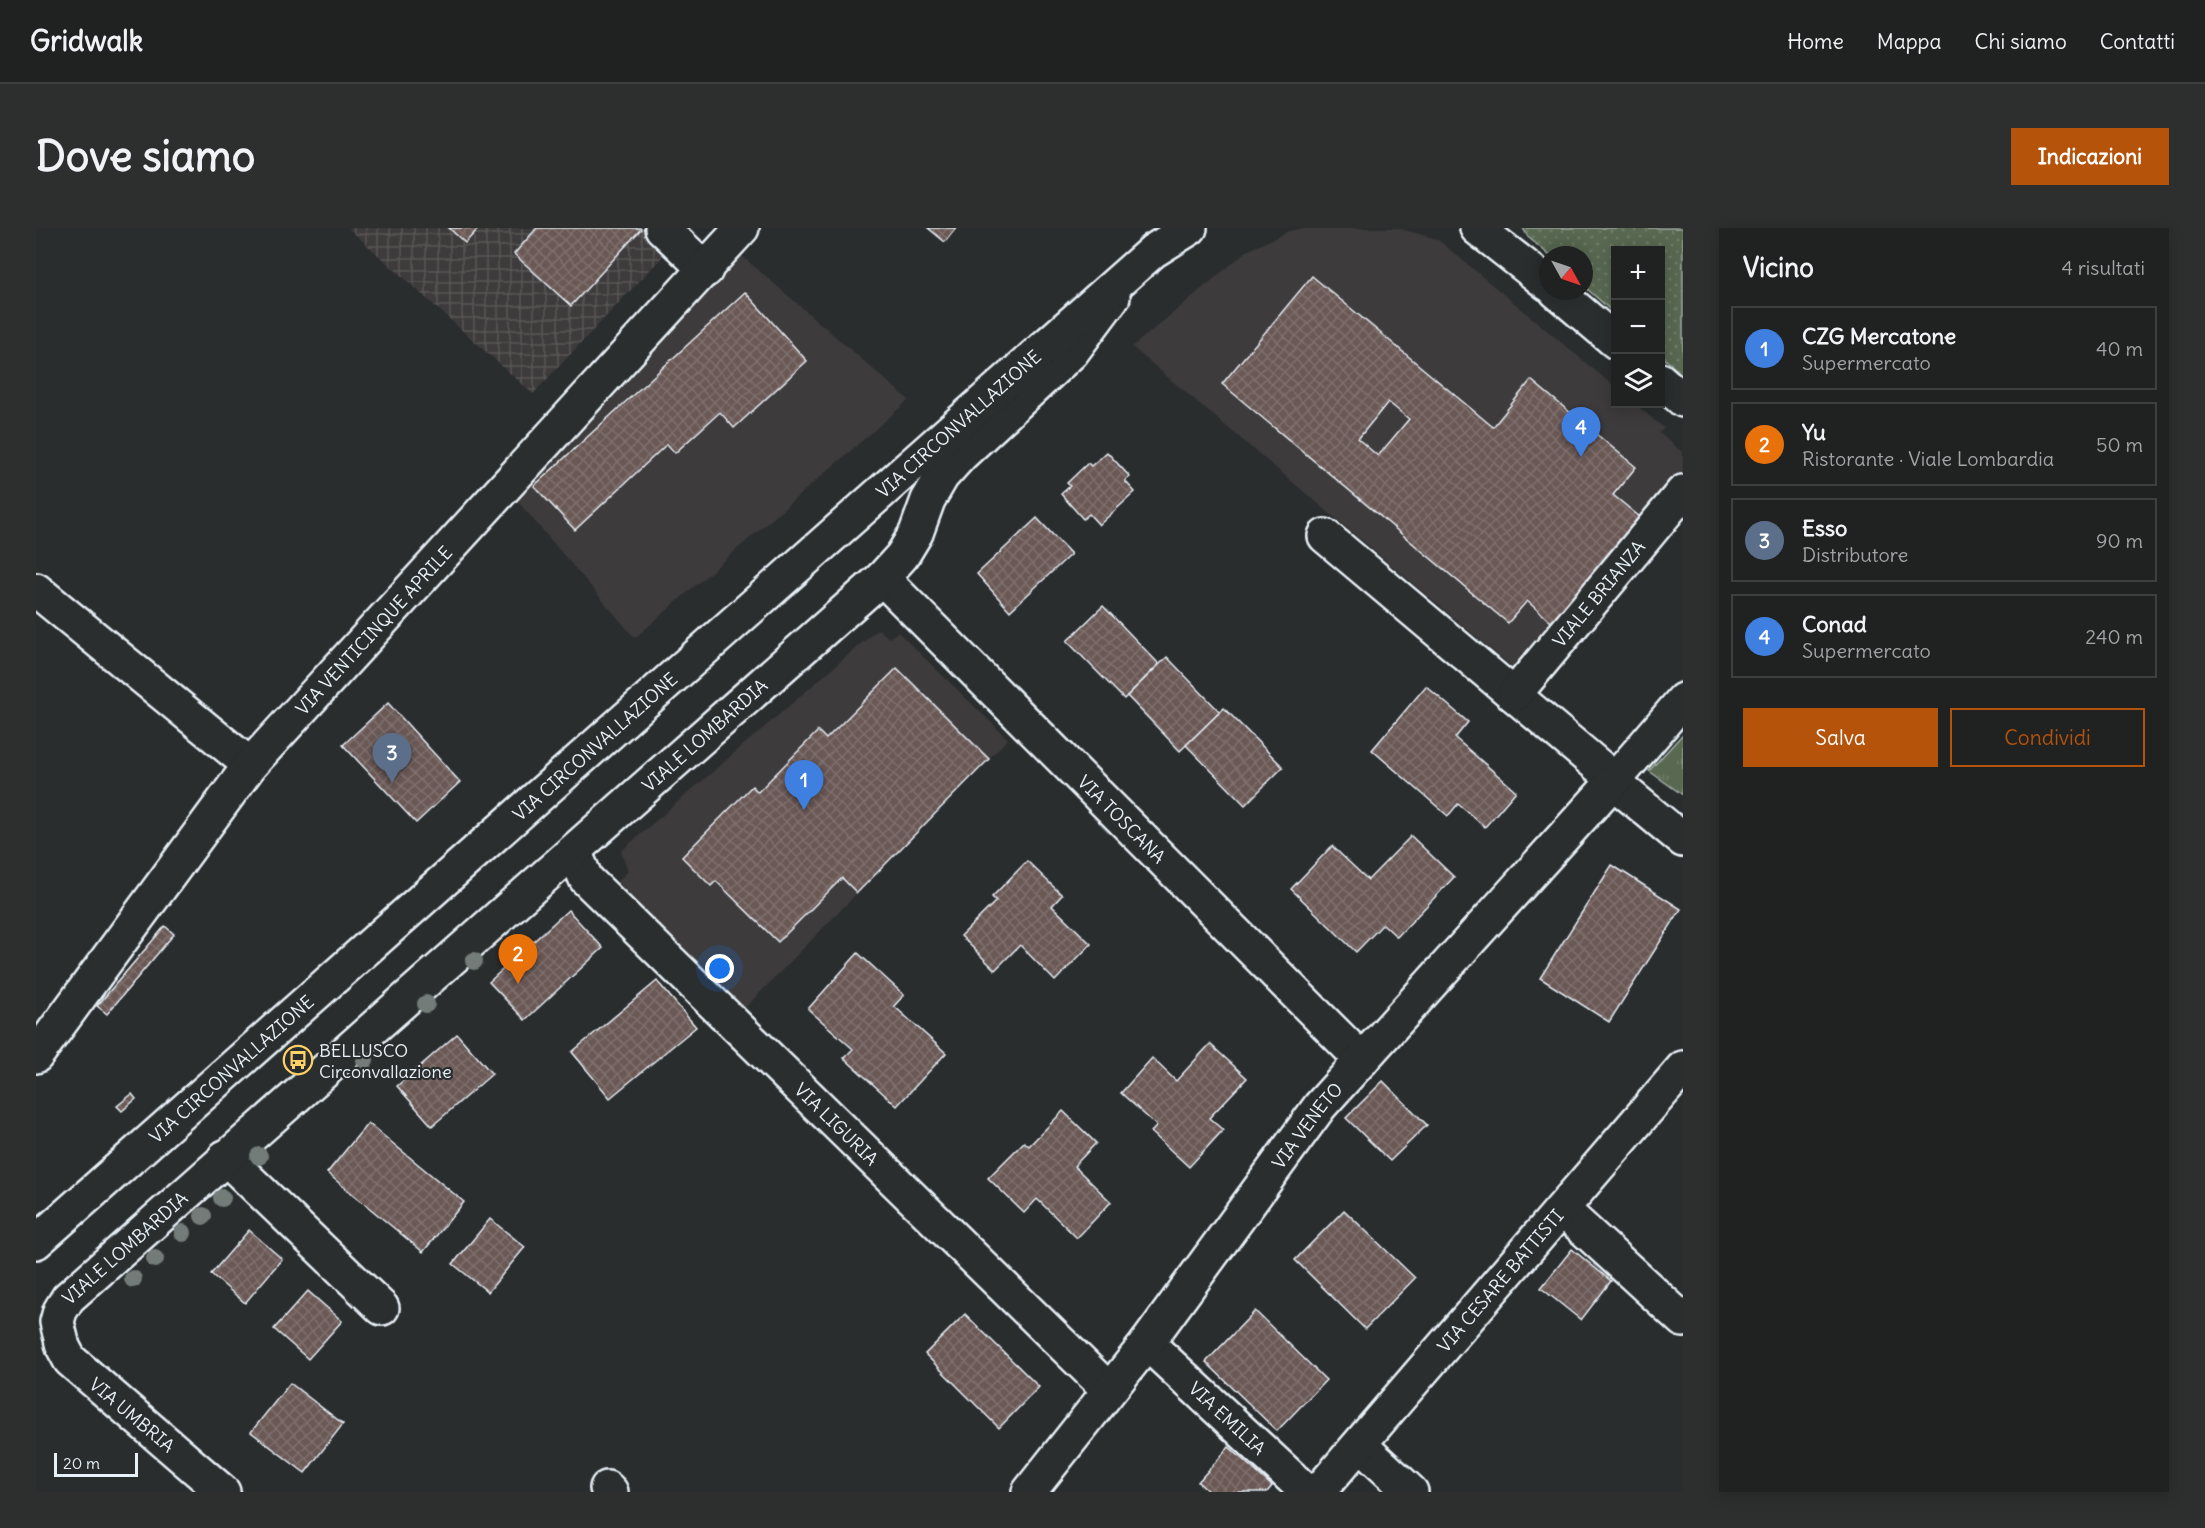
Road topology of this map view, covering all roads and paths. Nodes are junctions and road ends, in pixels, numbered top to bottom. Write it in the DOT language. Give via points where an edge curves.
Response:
graph roads {
  1 [pos="662,228"];
  2 [pos="742,228"];
  3 [pos="1190,228"];
  4 [pos="1477,228"];
  5 [pos="1508,228"];
  6 [pos="1153,250"];
  7 [pos="706,270"];
  8 [pos="1539,271"];
  9 [pos="1539,277"];
  10 [pos="1567,300"];
  11 [pos="1611,338"];
  12 [pos="1665,384"];
  13 [pos="1683,400"];
  14 [pos="1683,492"];
  15 [pos="1325,536"];
  16 [pos="882,578"];
  17 [pos="36,590"];
  18 [pos="1514,695"];
  19 [pos="1683,700"];
  20 [pos="250,765"];
  21 [pos="1613,782"];
  22 [pos="1683,840"];
  23 [pos="574,851"];
  24 [pos="36,1056"];
  25 [pos="1362,1060"];
  26 [pos="1683,1068"];
  27 [pos="225,1157"];
  28 [pos="1563,1210"];
  29 [pos="36,1242"];
  30 [pos="382,1308"];
  31 [pos="1683,1320"];
  32 [pos="47,1335"];
  33 [pos="1147,1343"];
  34 [pos="1109,1390"];
  35 [pos="1360,1445"];
  36 [pos="222,1492"];
  37 [pos="1029,1492"];
  38 [pos="1307,1492"];
  39 [pos="1318,1492"];
  40 [pos="1411,1492"];
  1 -- 7 [label="street"];
  2 -- 7 [label="street, VIA VENTICINQUE APRILE"];
  3 -- 6 [label="street, VIA CIRCONVALLAZIONE"];
  4 -- 9 [label="street"];
  5 -- 8 [label="street"];
  6 -- 16 [label="street, VIALE LOMBARDIA" via="1072,352 942,476 916,533"];
  6 -- 29 [label="street, VIA CIRCONVALLAZIONE"];
  7 -- 20 [label="street, VIA VENTICINQUE APRILE"];
  10 -- 11 [label="street"];
  12 -- 13 [label="street"];
  14 -- 18 [label="street, VIALE BRIANZA"];
  15 -- 18 [label="street"];
  16 -- 23 [label="street, VIALE LOMBARDIA"];
  16 -- 25 [label="street, VIA TOSCANA"];
  17 -- 20 [label="street"];
  18 -- 21 [label="street"];
  19 -- 21 [label="street"];
  20 -- 24 [label="street, VIA VENTICINQUE APRILE"];
  21 -- 22 [label="street"];
  21 -- 25 [label="street, VIA VENETO"];
  23 -- 27 [label="street, VIALE LOMBARDIA"];
  23 -- 34 [label="street, VIA LIGURIA" via="586,879"];
  25 -- 33 [label="street, VIA VENETO" via="1320,1106"];
  26 -- 28 [label="street, VIA CESARE BATTISTI"];
  27 -- 30 [label="street"];
  27 -- 32 [label="street, VIALE LOMBARDIA" via="69,1298"];
  28 -- 31 [label="street"];
  28 -- 35 [label="street, VIA CESARE BATTISTI"];
  32 -- 36 [label="street, VIA UMBRIA" via="63,1347 74,1365"];
  33 -- 34 [label="street, VIA VENETO"];
  33 -- 38 [label="street, VIA EMILIA"];
  34 -- 37 [label="street, VIA VENETO"];
  35 -- 39 [label="street, VIA CESARE BATTISTI"];
  35 -- 40 [label="street"];
}
